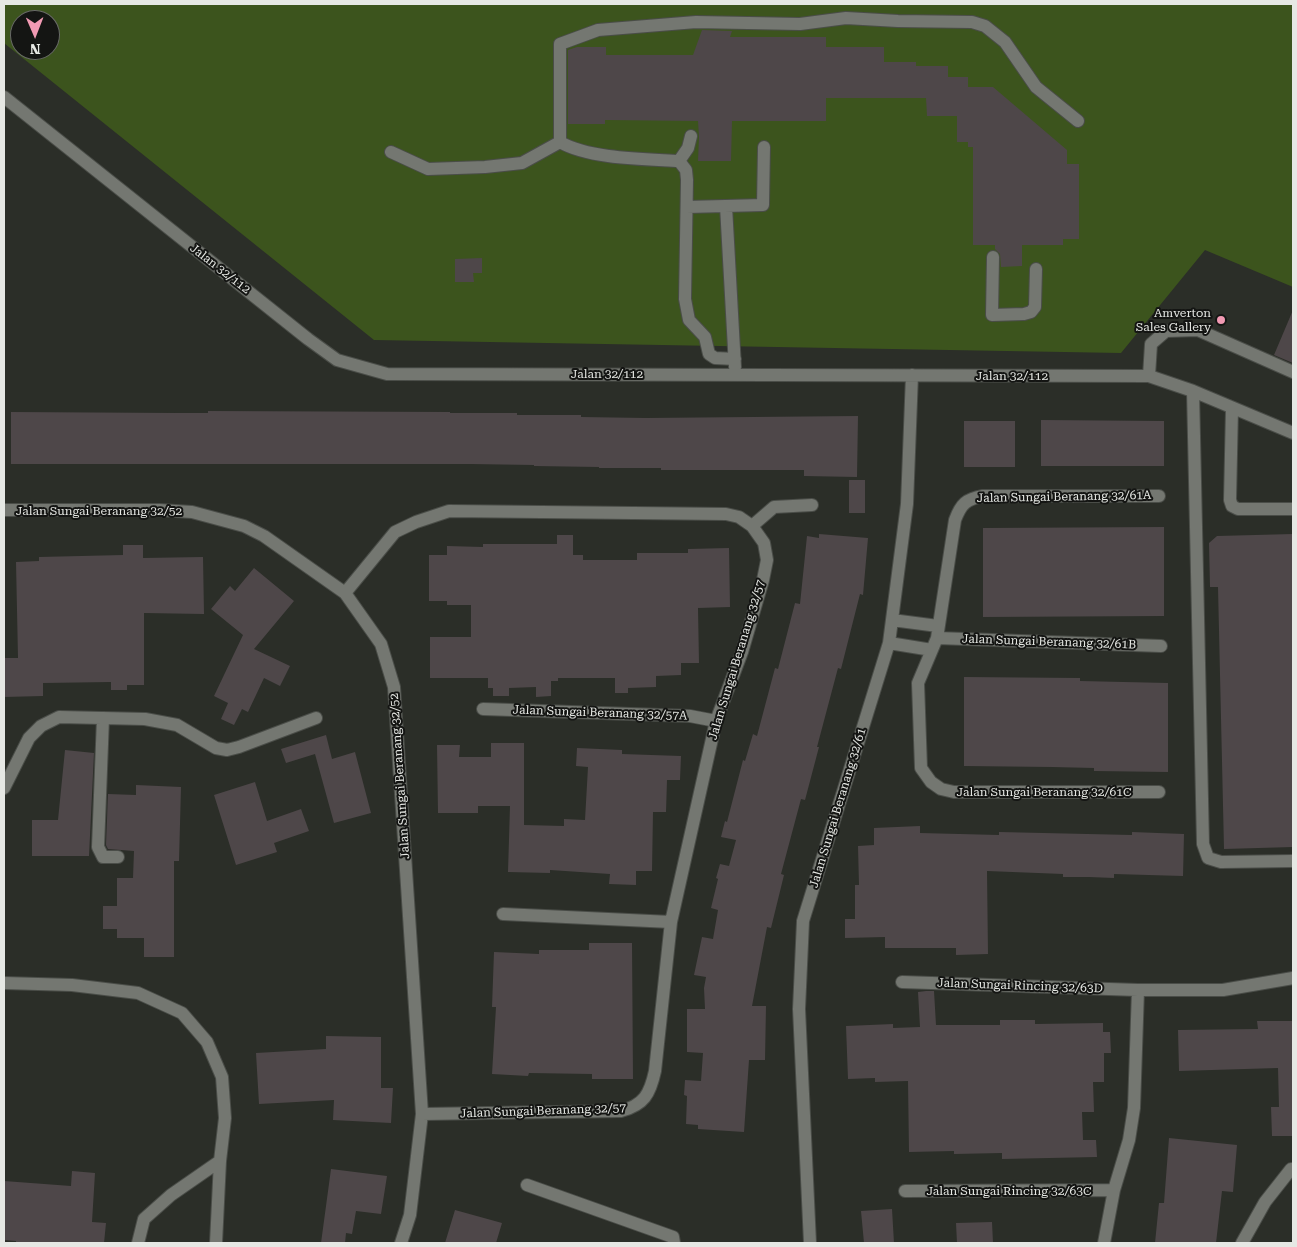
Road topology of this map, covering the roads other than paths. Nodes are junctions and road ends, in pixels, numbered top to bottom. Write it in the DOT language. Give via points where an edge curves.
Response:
graph roads {
  1 [pos="4,97"];
  2 [pos="1078,121"];
  3 [pos="691,136"];
  4 [pos="560,142"];
  5 [pos="764,147"];
  6 [pos="391,152"];
  7 [pos="679,162"];
  8 [pos="726,206"];
  9 [pos="687,207"];
  10 [pos="993,256"];
  11 [pos="1036,268"];
  12 [pos="735,359"];
  13 [pos="1293,372"];
  14 [pos="735,375"];
  15 [pos="912,376"];
  16 [pos="1149,376"];
  17 [pos="1193,391"];
  18 [pos="1232,408"];
  19 [pos="1293,433"];
  20 [pos="1160,496"];
  21 [pos="812,505"];
  22 [pos="1293,509"];
  23 [pos="4,510"];
  24 [pos="752,526"];
  25 [pos="345,593"];
  26 [pos="892,620"];
  27 [pos="935,638"];
  28 [pos="889,643"];
  29 [pos="1161,646"];
  30 [pos="483,709"];
  31 [pos="103,718"];
  32 [pos="316,718"];
  33 [pos="716,721"];
  34 [pos="4,788"];
  35 [pos="1159,792"];
  36 [pos="118,857"];
  37 [pos="1293,861"];
  38 [pos="503,914"];
  39 [pos="671,922"];
  40 [pos="1293,978"];
  41 [pos="902,982"];
  42 [pos="4,983"];
  43 [pos="1138,990"];
  44 [pos="422,1114"];
  45 [pos="220,1161"];
  46 [pos="1293,1169"];
  47 [pos="527,1185"];
  48 [pos="1114,1190"];
  49 [pos="905,1191"];
  50 [pos="138,1243"];
  51 [pos="216,1243"];
  52 [pos="401,1243"];
  53 [pos="674,1243"];
  54 [pos="810,1243"];
  55 [pos="1104,1243"];
  56 [pos="1242,1243"];
  1 -- 14 [label="street, Jalan 32/112" via="337,360 387,374"];
  2 -- 4 [label="street" via="1036,87 1005,42 985,26 972,22 846,18 800,24 696,22 598,30 560,44"];
  3 -- 7 [label="street"];
  4 -- 6 [label="street" via="522,163 485,167 428,169"];
  4 -- 7 [label="street" via="594,153"];
  5 -- 8 [label="street" via="763,205"];
  7 -- 9 [label="street" via="686,170"];
  8 -- 9 [label="street"];
  8 -- 12 [label="street"];
  9 -- 12 [label="street" via="685,299 689,320 705,338 710,354 715,358"];
  10 -- 11 [label="street" via="992,315 1031,312 1035,307"];
  12 -- 14 [label="street"];
  13 -- 16 [label="street" via="1198,330 1166,331 1151,344"];
  14 -- 15 [label="street, Jalan 32/112"];
  15 -- 16 [label="street, Jalan 32/112"];
  15 -- 26 [label="street, Jalan Sungai Beranang 32/61" via="907,504"];
  16 -- 17 [label="street, Jalan 32/112"];
  17 -- 18 [label="street, Jalan 32/112"];
  17 -- 37 [label="street" via="1203,844 1208,858 1221,862"];
  18 -- 19 [label="street, Jalan 32/112"];
  18 -- 22 [label="street" via="1232,506 1238,509"];
  20 -- 27 [label="street, Jalan Sungai Beranang 32/61A" via="983,496 969,499 959,509 955,520"];
  21 -- 24 [label="street" via="774,507"];
  23 -- 25 [label="street, Jalan Sungai Beranang 32/52" via="159,510 192,512 223,519 264,536"];
  24 -- 25 [label="street" via="739,517 726,514 449,511 395,532"];
  24 -- 33 [label="street, Jalan Sungai Beranang 32/57" via="764,543 767,560 742,652"];
  25 -- 44 [label="street, Jalan Sungai Beranang 32/52" via="381,644 394,687"];
  26 -- 27 [label="street"];
  26 -- 28 [label="street, Jalan Sungai Beranang 32/61"];
  27 -- 28 [label="street"];
  27 -- 29 [label="street, Jalan Sungai Beranang 32/61B"];
  27 -- 35 [label="street, Jalan Sungai Beranang 32/61C" via="918,683 921,768 941,789 954,792"];
  28 -- 54 [label="street, Jalan Sungai Beranang 32/61" via="803,921 799,1009"];
  30 -- 33 [label="street, Jalan Sungai Beranang 32/57A" via="690,716"];
  31 -- 32 [label="street" via="145,719 177,725 216,748 227,750"];
  31 -- 34 [label="street" via="59,717 41,726 29,738"];
  31 -- 36 [label="street" via="98,847 103,856"];
  33 -- 39 [label="street, Jalan Sungai Beranang 32/57"];
  38 -- 39 [label="street"];
  39 -- 44 [label="street, Jalan Sungai Beranang 32/57" via="655,1071 646,1097 634,1107 621,1110"];
  40 -- 43 [label="street, Jalan Sungai Rincing 32/63D" via="1223,990"];
  41 -- 43 [label="street, Jalan Sungai Rincing 32/63D"];
  42 -- 45 [label="street" via="72,985 138,993 182,1013 207,1042 222,1077 225,1118"];
  43 -- 48 [label="street" via="1134,1108 1129,1140"];
  44 -- 52 [label="street, Jalan Sungai Beranang 32/52" via="410,1215"];
  45 -- 50 [label="street" via="171,1195 144,1219"];
  45 -- 51 [label="street"];
  46 -- 56 [label="street" via="1265,1202"];
  47 -- 53 [label="street" via="673,1237"];
  48 -- 49 [label="street, Jalan Sungai Rincing 32/63C"];
  48 -- 55 [label="street"];
}
